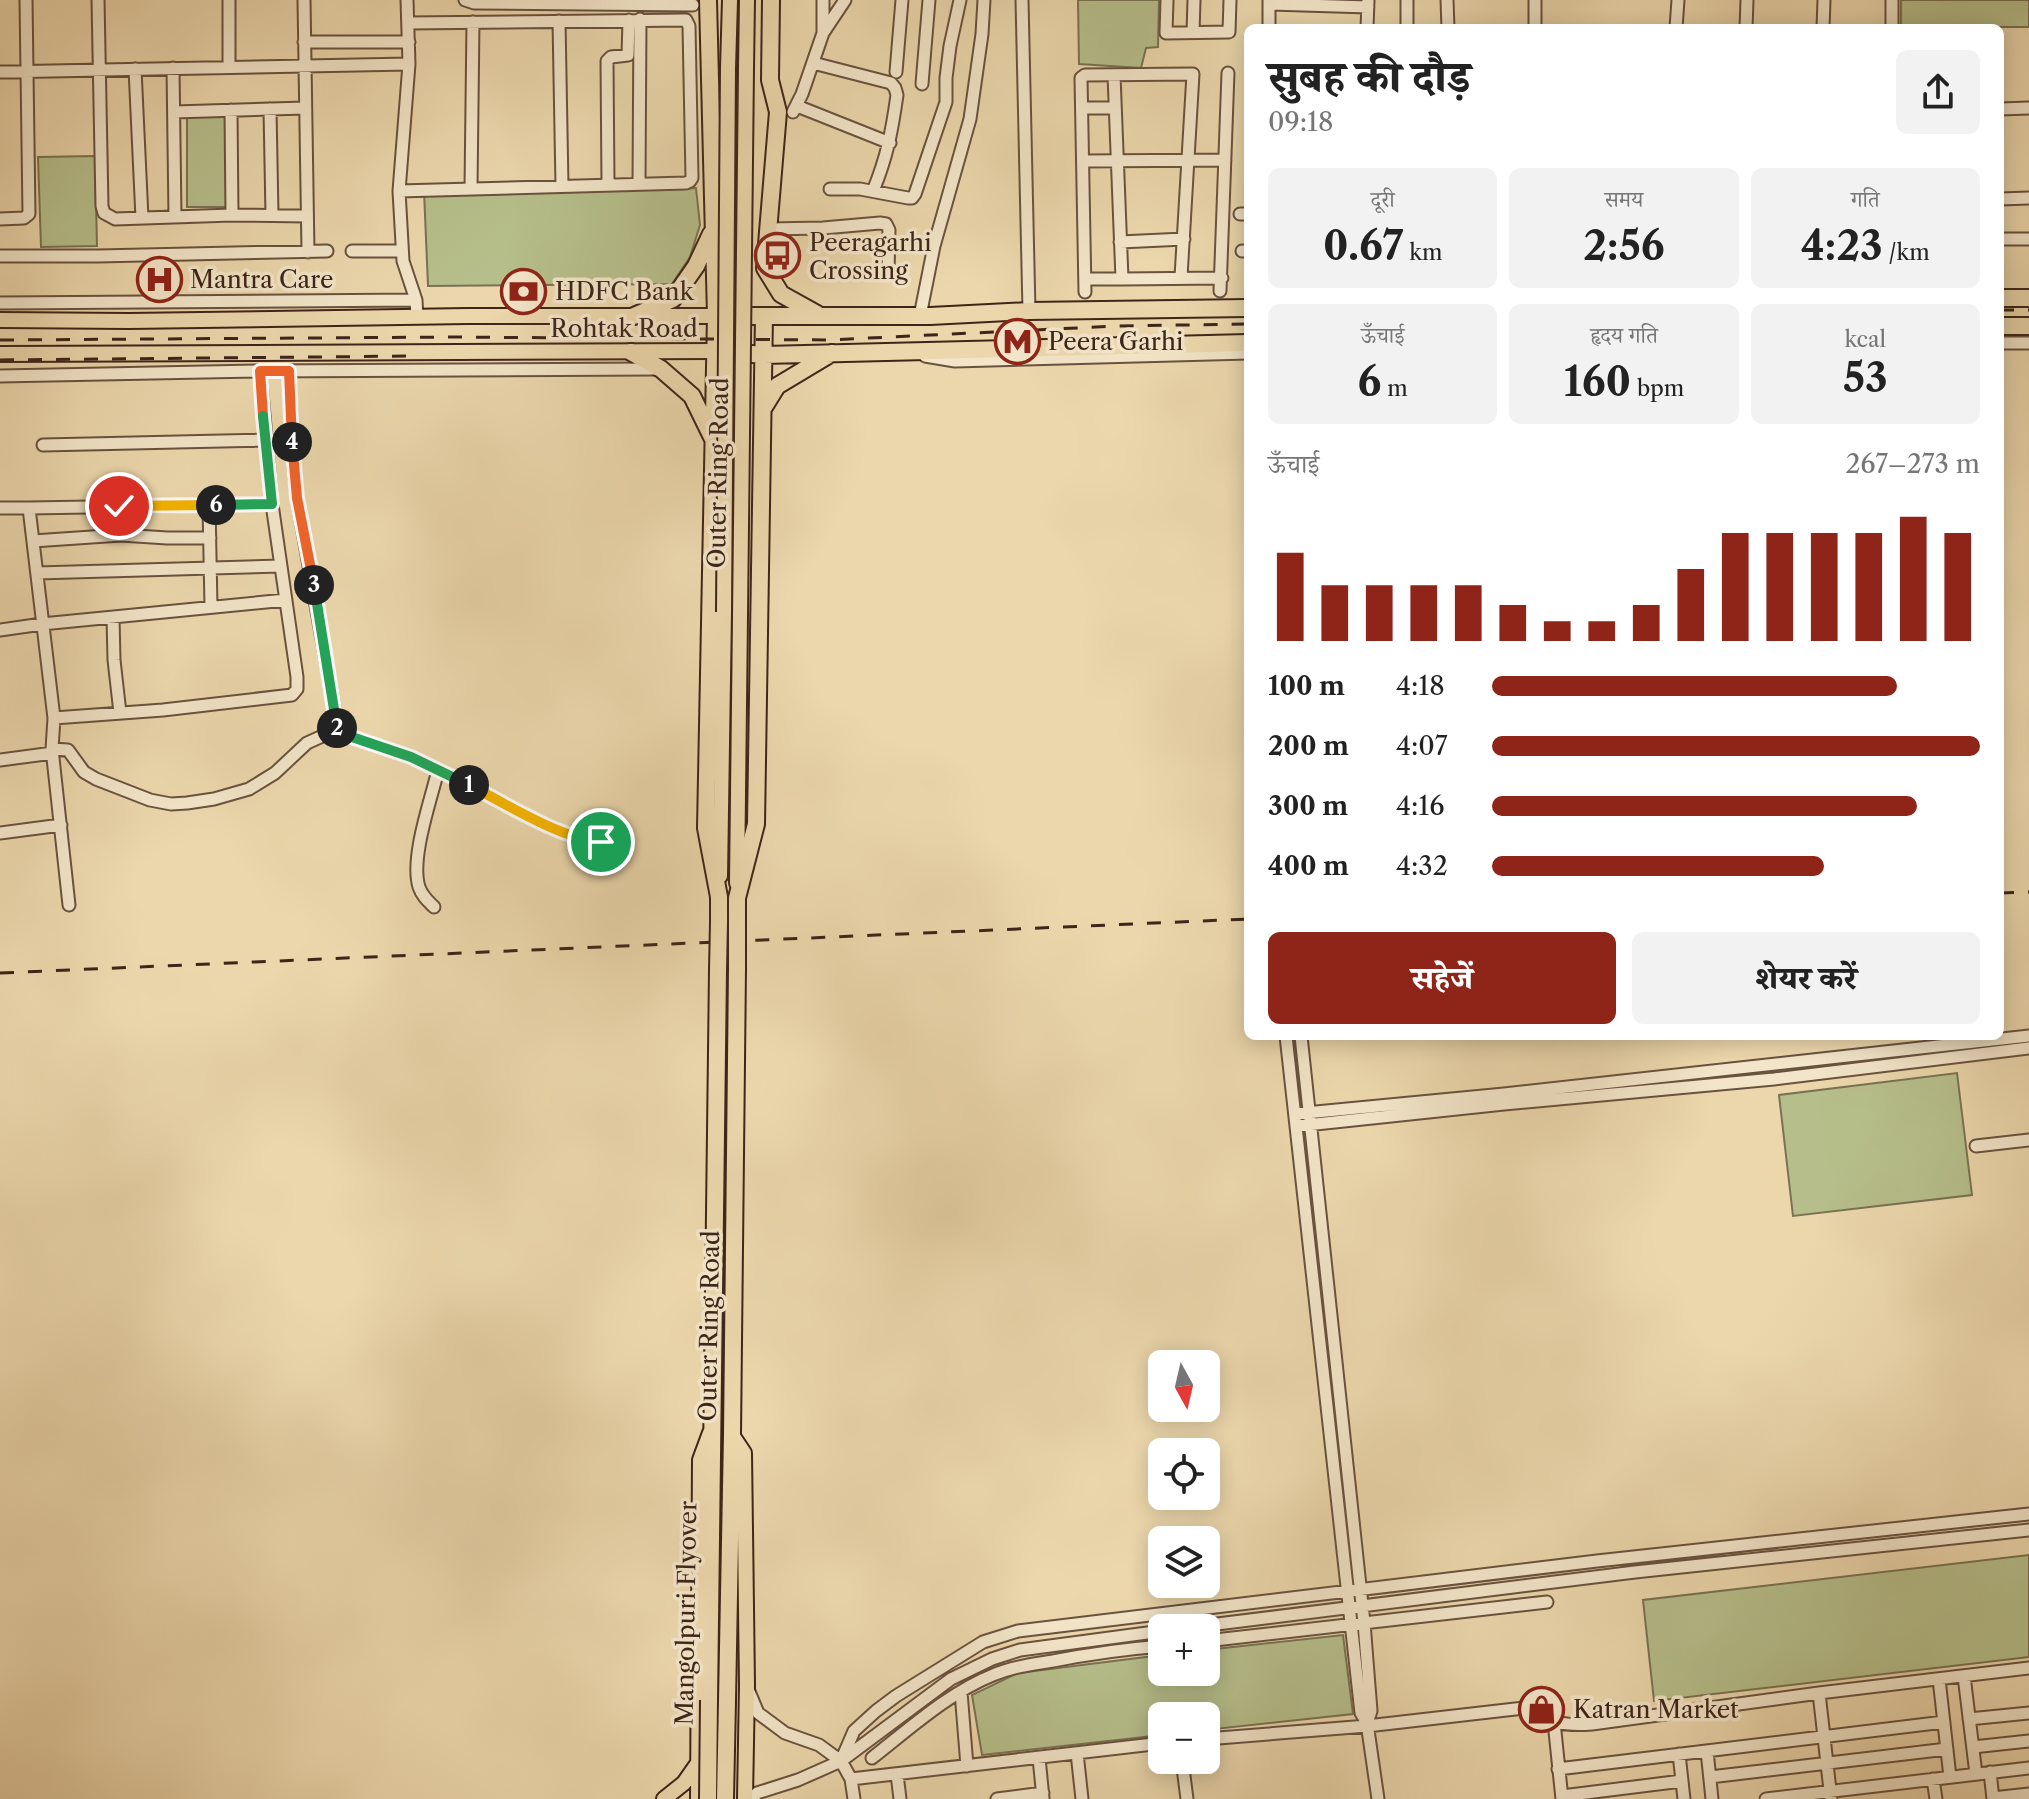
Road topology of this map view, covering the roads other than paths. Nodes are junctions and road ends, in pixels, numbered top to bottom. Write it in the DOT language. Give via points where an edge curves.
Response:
graph roads {
  1 [pos="26,0"];
  2 [pos="98,0"];
  3 [pos="229,0"];
  4 [pos="304,0"];
  5 [pos="407,0"];
  6 [pos="465,0"];
  7 [pos="730,0"];
  8 [pos="747,0"];
  9 [pos="771,0"];
  10 [pos="823,0"];
  11 [pos="845,0"];
  12 [pos="902,0"];
  13 [pos="929,0"];
  14 [pos="960,0"];
  15 [pos="984,0"];
  16 [pos="1022,0"];
  17 [pos="1167,0"];
  18 [pos="1194,0"];
  19 [pos="1230,0"];
  20 [pos="1407,0"];
  21 [pos="1447,0"];
  22 [pos="1535,0"];
  23 [pos="1678,0"];
  24 [pos="1747,0"];
  25 [pos="1824,0"];
  26 [pos="1892,0"];
  27 [pos="515,1"];
  28 [pos="1269,2"];
  29 [pos="616,3"];
  30 [pos="648,3"];
  31 [pos="701,3"];
  32 [pos="1368,4"];
  33 [pos="634,20"];
  34 [pos="559,21"];
  35 [pos="473,22"];
  36 [pos="408,23"];
  37 [pos="1269,24"];
  38 [pos="1367,24"];
  39 [pos="1407,24"];
  40 [pos="1448,24"];
  41 [pos="1535,24"];
  42 [pos="1676,24"];
  43 [pos="1746,24"];
  44 [pos="1823,24"];
  45 [pos="1892,24"];
  46 [pos="823,33"];
  47 [pos="1193,33"];
  48 [pos="304,42"];
  49 [pos="409,42"];
  50 [pos="813,63"];
  51 [pos="409,64"];
  52 [pos="304,66"];
  53 [pos="229,67"];
  54 [pos="173,68"];
  55 [pos="135,69"];
  56 [pos="99,70"];
  57 [pos="27,71"];
  58 [pos="0,72"];
  59 [pos="896,72"];
  60 [pos="1228,73"];
  61 [pos="1114,75"];
  62 [pos="922,84"];
  63 [pos="305,108"];
  64 [pos="1082,108"];
  65 [pos="1115,108"];
  66 [pos="2029,108"];
  67 [pos="270,109"];
  68 [pos="2004,109"];
  69 [pos="231,110"];
  70 [pos="174,112"];
  71 [pos="890,143"];
  72 [pos="1188,160"];
  73 [pos="1225,160"];
  74 [pos="1083,161"];
  75 [pos="1117,161"];
  76 [pos="608,184"];
  77 [pos="639,184"];
  78 [pos="562,186"];
  79 [pos="471,188"];
  80 [pos="830,189"];
  81 [pos="399,191"];
  82 [pos="873,191"];
  83 [pos="2029,198"];
  84 [pos="2004,199"];
  85 [pos="232,215"];
  86 [pos="272,215"];
  87 [pos="307,216"];
  88 [pos="175,217"];
  89 [pos="142,218"];
  90 [pos="0,219"];
  91 [pos="714,226"];
  92 [pos="768,229"];
  93 [pos="1184,239"];
  94 [pos="2004,239"];
  95 [pos="2029,239"];
  96 [pos="1120,242"];
  97 [pos="327,251"];
  98 [pos="352,251"];
  99 [pos="402,251"];
  100 [pos="308,252"];
  101 [pos="0,256"];
  102 [pos="888,272"];
  103 [pos="1181,277"];
  104 [pos="1122,279"];
  105 [pos="2004,298"];
  106 [pos="2029,298"];
  107 [pos="416,300"];
  108 [pos="0,303"];
  109 [pos="1244,308"];
  110 [pos="1029,311"];
  111 [pos="634,316"];
  112 [pos="716,316"];
  113 [pos="764,316"];
  114 [pos="920,316"];
  115 [pos="417,317"];
  116 [pos="822,317"];
  117 [pos="0,320"];
  118 [pos="2004,326"];
  119 [pos="2029,326"];
  120 [pos="1244,343"];
  121 [pos="2004,343"];
  122 [pos="2029,343"];
  123 [pos="716,351"];
  124 [pos="452,352"];
  125 [pos="631,352"];
  126 [pos="833,352"];
  127 [pos="909,352"];
  128 [pos="1244,353"];
  129 [pos="0,354"];
  130 [pos="764,355"];
  131 [pos="453,369"];
  132 [pos="661,369"];
  133 [pos="260,371"];
  134 [pos="289,371"];
  135 [pos="0,376"];
  136 [pos="762,410"];
  137 [pos="265,440"];
  138 [pos="714,442"];
  139 [pos="43,445"];
  140 [pos="714,464"];
  141 [pos="762,464"];
  142 [pos="272,504"];
  143 [pos="209,505"];
  144 [pos="0,508"];
  145 [pos="29,508"];
  146 [pos="210,538"];
  147 [pos="33,541"];
  148 [pos="281,566"];
  149 [pos="210,567"];
  150 [pos="37,573"];
  151 [pos="286,600"];
  152 [pos="211,607"];
  153 [pos="113,617"];
  154 [pos="42,624"];
  155 [pos="0,630"];
  156 [pos="120,713"];
  157 [pos="54,718"];
  158 [pos="338,729"];
  159 [pos="53,751"];
  160 [pos="0,760"];
  161 [pos="438,770"];
  162 [pos="61,825"];
  163 [pos="0,833"];
  164 [pos="614,853"];
  165 [pos="719,897"];
  166 [pos="737,898"];
  167 [pos="69,905"];
  168 [pos="434,907"];
  169 [pos="2029,1036"];
  170 [pos="2004,1039"];
  171 [pos="1286,1040"];
  172 [pos="1301,1040"];
  173 [pos="1993,1040"];
  174 [pos="2029,1048"];
  175 [pos="1310,1119"];
  176 [pos="1296,1120"];
  177 [pos="2029,1140"];
  178 [pos="1976,1146"];
  179 [pos="712,1427"];
  180 [pos="732,1435"];
  181 [pos="2029,1514"];
  182 [pos="2029,1530"];
  183 [pos="1354,1590"];
  184 [pos="1547,1602"];
  185 [pos="1362,1605"];
  186 [pos="1349,1606"];
  187 [pos="1220,1623"];
  188 [pos="1358,1624"];
  189 [pos="1148,1633"];
  190 [pos="1220,1639"];
  191 [pos="1148,1647"];
  192 [pos="2029,1668"];
  193 [pos="1964,1676"];
  194 [pos="1939,1679"];
  195 [pos="747,1685"];
  196 [pos="961,1692"];
  197 [pos="1819,1693"];
  198 [pos="698,1704"];
  199 [pos="2029,1713"];
  200 [pos="1969,1719"];
  201 [pos="1554,1722"];
  202 [pos="1944,1722"];
  203 [pos="1367,1724"];
  204 [pos="1824,1737"];
  205 [pos="1220,1738"];
  206 [pos="2029,1741"];
  207 [pos="1148,1745"];
  208 [pos="1973,1747"];
  209 [pos="1947,1749"];
  210 [pos="1707,1751"];
  211 [pos="1077,1753"];
  212 [pos="1679,1754"];
  213 [pos="872,1758"];
  214 [pos="1039,1758"];
  215 [pos="841,1761"];
  216 [pos="1827,1762"];
  217 [pos="698,1763"];
  218 [pos="967,1766"];
  219 [pos="2029,1768"];
  220 [pos="1558,1769"];
  221 [pos="1990,1772"];
  222 [pos="897,1774"];
  223 [pos="1184,1774"];
  224 [pos="1976,1774"];
  225 [pos="1710,1777"];
  226 [pos="1950,1777"];
  227 [pos="851,1779"];
  228 [pos="1933,1779"];
  229 [pos="1682,1781"];
  230 [pos="1859,1794"];
  231 [pos="2029,1794"];
  232 [pos="1830,1795"];
  233 [pos="1043,1796"];
  234 [pos="1801,1797"];
  235 [pos="1562,1798"];
  236 [pos="664,1799"];
  237 [pos="698,1799"];
  238 [pos="708,1799"];
  239 [pos="725,1799"];
  240 [pos="745,1799"];
  241 [pos="752,1799"];
  242 [pos="854,1799"];
  243 [pos="900,1799"];
  244 [pos="997,1799"];
  245 [pos="1082,1799"];
  246 [pos="1187,1799"];
  247 [pos="1378,1799"];
  248 [pos="1684,1799"];
  249 [pos="1712,1799"];
  250 [pos="1766,1799"];
  251 [pos="1936,1799"];
  252 [pos="1993,1799"];
  1 -- 57 [label="street"];
  2 -- 56 [label="street"];
  3 -- 53 [label="street"];
  4 -- 48 [label="street"];
  5 -- 36 [label="street"];
  6 -- 27 [label="street"];
  7 -- 165 [label="main road, Outer Ring Road, bridge"];
  8 -- 166 [label="main road, Outer Ring Road, bridge"];
  9 -- 92 [label="highway" via="770,80 778,112"];
  10 -- 46 [label="street"];
  11 -- 46 [label="street"];
  12 -- 59 [label="street"];
  13 -- 62 [label="street"];
  14 -- 82 [label="street" via="946,102 915,194 908,198"];
  15 -- 114 [label="street" via="970,119"];
  16 -- 110 [label="street"];
  17 -- 47 [label="street" via="1166,33"];
  18 -- 47 [label="street"];
  19 -- 47 [label="street" via="1229,32"];
  20 -- 39 [label="street"];
  21 -- 40 [label="street"];
  22 -- 41 [label="street"];
  23 -- 42 [label="street"];
  24 -- 43 [label="street"];
  25 -- 44 [label="street"];
  26 -- 45 [label="street"];
  27 -- 29 [label="street"];
  28 -- 32 [label="street"];
  28 -- 37 [label="street"];
  29 -- 30 [label="street"];
  30 -- 31 [label="street"];
  31 -- 91 [label="highway, Outer Ring Road"];
  32 -- 38 [label="street"];
  33 -- 34 [label="street"];
  33 -- 76 [label="street" via="628,55 607,61"];
  33 -- 77 [label="street"];
  33 -- 77 [label="street" via="688,22 692,178 688,183"];
  34 -- 35 [label="street"];
  34 -- 78 [label="street"];
  35 -- 36 [label="street"];
  35 -- 79 [label="street"];
  36 -- 49 [label="street"];
  46 -- 50 [label="street"];
  48 -- 49 [label="street"];
  48 -- 52 [label="street"];
  49 -- 51 [label="street"];
  50 -- 71 [label="street" via="891,83 897,95"];
  50 -- 71 [label="street" via="795,109"];
  51 -- 52 [label="street"];
  51 -- 81 [label="street"];
  52 -- 53 [label="street"];
  52 -- 63 [label="street"];
  53 -- 54 [label="street"];
  54 -- 55 [label="street"];
  54 -- 70 [label="street"];
  55 -- 56 [label="street"];
  55 -- 89 [label="street"];
  56 -- 57 [label="street"];
  56 -- 89 [label="street" via="104,213 115,219"];
  57 -- 58 [label="street"];
  57 -- 90 [label="street" via="29,214"];
  60 -- 73 [label="street"];
  61 -- 64 [label="street" via="1082,75"];
  61 -- 65 [label="street"];
  61 -- 72 [label="street" via="1193,74"];
  63 -- 67 [label="street"];
  63 -- 87 [label="street"];
  64 -- 65 [label="street"];
  64 -- 74 [label="street"];
  65 -- 75 [label="street"];
  66 -- 68 [label="street"];
  67 -- 69 [label="street"];
  67 -- 86 [label="street"];
  69 -- 70 [label="street"];
  69 -- 85 [label="street"];
  70 -- 88 [label="street"];
  71 -- 82 [label="street"];
  72 -- 73 [label="street"];
  72 -- 75 [label="street"];
  72 -- 93 [label="street"];
  73 -- 103 [label="street" via="1221,284"];
  74 -- 75 [label="street"];
  74 -- 104 [label="street" via="1085,286"];
  75 -- 96 [label="street"];
  76 -- 77 [label="street"];
  76 -- 78 [label="street"];
  78 -- 79 [label="street"];
  79 -- 81 [label="street"];
  80 -- 82 [label="street"];
  81 -- 99 [label="street"];
  83 -- 84 [label="street"];
  85 -- 86 [label="street"];
  85 -- 88 [label="street"];
  86 -- 87 [label="street"];
  87 -- 100 [label="street"];
  88 -- 89 [label="street"];
  91 -- 111 [label="highway" via="673,299"];
  91 -- 112 [label="highway, Outer Ring Road"];
  92 -- 102 [label="street" via="886,224"];
  92 -- 116 [label="highway" via="765,268 781,294"];
  93 -- 96 [label="street"];
  93 -- 103 [label="street"];
  94 -- 95 [label="street"];
  96 -- 104 [label="street"];
  97 -- 100 [label="street"];
  98 -- 99 [label="street"];
  99 -- 107 [label="street"];
  100 -- 101 [label="street"];
  103 -- 104 [label="street"];
  105 -- 106 [label="highway"];
  107 -- 108 [label="street"];
  107 -- 115 [label="street"];
  109 -- 110 [label="highway, Rohtak Road"];
  110 -- 114 [label="highway, Rohtak Road"];
  111 -- 112 [label="main road, Rohtak Road"];
  111 -- 115 [label="main road, Rohtak Road"];
  112 -- 113 [label="highway, Rohtak Road"];
  112 -- 123 [label="highway, Outer Ring Road"];
  113 -- 116 [label="highway, Rohtak Road"];
  113 -- 130 [label="highway, Outer Ring Road"];
  114 -- 116 [label="highway, Rohtak Road"];
  115 -- 117 [label="main road, Rohtak Road"];
  118 -- 119 [label="highway"];
  120 -- 127 [label="highway, Rohtak Road"];
  121 -- 122 [label="street"];
  123 -- 125 [label="main road, Rohtak Road"];
  123 -- 130 [label="highway, Rohtak Road"];
  123 -- 138 [label="highway, Outer Ring Road"];
  124 -- 125 [label="main road, Rohtak Road"];
  124 -- 129 [label="main road, Rohtak Road"];
  124 -- 131 [label="street"];
  125 -- 132 [label="highway"];
  126 -- 127 [label="highway, Rohtak Road"];
  126 -- 130 [label="highway, Rohtak Road"];
  126 -- 136 [label="highway" via="777,386"];
  127 -- 128 [label="street" via="955,361"];
  130 -- 136 [label="highway, Outer Ring Road"];
  131 -- 132 [label="street"];
  131 -- 134 [label="street"];
  132 -- 138 [label="highway" via="692,396"];
  133 -- 134 [label="street"];
  133 -- 135 [label="street"];
  133 -- 137 [label="street"];
  134 -- 158 [label="street" via="297,498"];
  136 -- 141 [label="highway, Outer Ring Road"];
  137 -- 139 [label="street"];
  137 -- 142 [label="street"];
  138 -- 140 [label="highway, Outer Ring Road"];
  140 -- 141 [label="highway"];
  140 -- 165 [label="highway, Outer Ring Road" via="706,828"];
  141 -- 166 [label="highway, Outer Ring Road" via="756,824"];
  142 -- 143 [label="street"];
  142 -- 148 [label="street"];
  143 -- 145 [label="street"];
  143 -- 146 [label="street"];
  144 -- 145 [label="street"];
  145 -- 147 [label="street"];
  146 -- 147 [label="street" via="121,535"];
  146 -- 149 [label="street"];
  147 -- 150 [label="street"];
  148 -- 149 [label="street"];
  148 -- 151 [label="street"];
  149 -- 150 [label="street"];
  149 -- 152 [label="street"];
  150 -- 154 [label="street"];
  151 -- 152 [label="street"];
  151 -- 156 [label="street" via="298,684 292,695"];
  152 -- 153 [label="street"];
  153 -- 154 [label="street"];
  153 -- 156 [label="street"];
  154 -- 155 [label="street"];
  154 -- 157 [label="street"];
  156 -- 157 [label="street"];
  157 -- 159 [label="street"];
  158 -- 159 [label="street" via="307,743 249,789 187,803 150,800 115,787 84,772 68,750"];
  158 -- 161 [label="street"];
  159 -- 160 [label="street"];
  159 -- 162 [label="street"];
  161 -- 164 [label="street" via="567,834 593,838"];
  161 -- 168 [label="street" via="417,871 424,898"];
  162 -- 163 [label="street"];
  162 -- 167 [label="street"];
  165 -- 179 [label="highway, Outer Ring Road, bridge"];
  166 -- 180 [label="highway, Outer Ring Road, bridge"];
  169 -- 170 [label="street"];
  171 -- 176 [label="street"];
  172 -- 175 [label="street"];
  173 -- 175 [label="street"];
  174 -- 175 [label="street" via="1774,1079"];
  175 -- 176 [label="street"];
  175 -- 183 [label="street"];
  176 -- 183 [label="street"];
  177 -- 178 [label="street"];
  179 -- 198 [label="main road" via="700,1460"];
  179 -- 238 [label="highway, Mangolpuri Flyover, bridge"];
  180 -- 195 [label="main road, Outer Ring Road" via="744,1453"];
  180 -- 239 [label="highway, Mangolpuri Flyover, bridge"];
  181 -- 183 [label="street"];
  182 -- 185 [label="street"];
  183 -- 185 [label="street"];
  183 -- 186 [label="street"];
  183 -- 215 [label="street" via="1018,1631 983,1642 876,1711 854,1731"];
  184 -- 188 [label="street"];
  185 -- 186 [label="street"];
  185 -- 188 [label="street"];
  186 -- 187 [label="street"];
  186 -- 188 [label="street"];
  188 -- 190 [label="street"];
  188 -- 203 [label="street" via="1361,1713"];
  189 -- 215 [label="street" via="1020,1650 992,1659 951,1679"];
  191 -- 196 [label="street" via="1015,1667"];
  192 -- 193 [label="street"];
  193 -- 194 [label="street"];
  193 -- 200 [label="street"];
  194 -- 197 [label="street"];
  194 -- 202 [label="street"];
  195 -- 198 [label="main road" via="743,1703 729,1722 712,1720"];
  195 -- 215 [label="street" via="758,1713"];
  195 -- 240 [label="main road, Outer Ring Road"];
  196 -- 213 [label="street"];
  196 -- 218 [label="street"];
  197 -- 201 [label="street" via="1592,1724"];
  197 -- 204 [label="street"];
  198 -- 217 [label="main road"];
  199 -- 200 [label="street"];
  200 -- 208 [label="street"];
  201 -- 203 [label="street" via="1524,1708"];
  201 -- 220 [label="street"];
  202 -- 204 [label="street"];
  202 -- 209 [label="street"];
  203 -- 205 [label="street"];
  203 -- 247 [label="street"];
  204 -- 210 [label="street"];
  204 -- 216 [label="street"];
  206 -- 208 [label="street"];
  207 -- 211 [label="street"];
  208 -- 224 [label="street"];
  209 -- 216 [label="street"];
  209 -- 226 [label="street"];
  210 -- 212 [label="street"];
  210 -- 225 [label="street"];
  211 -- 214 [label="street"];
  211 -- 245 [label="street"];
  212 -- 220 [label="street"];
  212 -- 229 [label="street"];
  214 -- 218 [label="street"];
  214 -- 233 [label="street"];
  215 -- 227 [label="street"];
  215 -- 241 [label="street"];
  216 -- 225 [label="street"];
  216 -- 232 [label="street"];
  217 -- 236 [label="main road"];
  217 -- 237 [label="main road"];
  218 -- 222 [label="street"];
  219 -- 221 [label="street"];
  220 -- 235 [label="street"];
  221 -- 224 [label="street"];
  221 -- 252 [label="street"];
  222 -- 227 [label="street"];
  222 -- 243 [label="street"];
  223 -- 246 [label="street"];
  224 -- 226 [label="street"];
  225 -- 249 [label="street"];
  226 -- 228 [label="street"];
  227 -- 242 [label="street"];
  228 -- 230 [label="street"];
  228 -- 251 [label="street"];
  229 -- 235 [label="street"];
  229 -- 248 [label="street"];
  230 -- 232 [label="street"];
  231 -- 252 [label="street"];
  232 -- 234 [label="street"];
  233 -- 244 [label="street"];
  234 -- 250 [label="street"];
}
